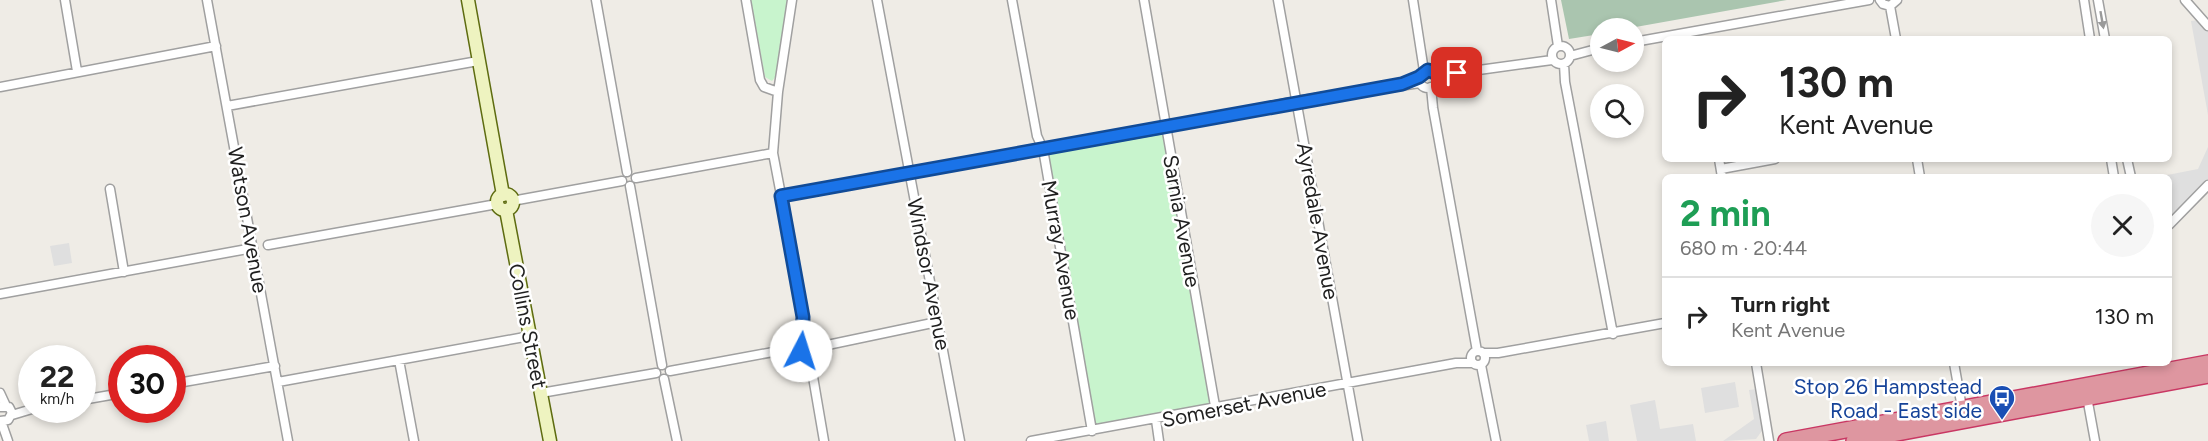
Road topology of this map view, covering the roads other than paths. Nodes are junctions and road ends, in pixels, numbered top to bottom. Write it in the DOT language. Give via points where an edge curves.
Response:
graph roads {
  1 [pos="65,0"];
  2 [pos="207,0"];
  3 [pos="468,0"];
  4 [pos="596,0"];
  5 [pos="746,0"];
  6 [pos="792,0"];
  7 [pos="878,0"];
  8 [pos="1012,0"];
  9 [pos="1144,0"];
  10 [pos="1278,0"];
  11 [pos="1413,0"];
  12 [pos="1551,0"];
  13 [pos="1869,0"];
  14 [pos="1880,0"];
  15 [pos="2084,0"];
  16 [pos="2098,0"];
  17 [pos="2186,0"];
  18 [pos="1894,3"];
  19 [pos="2208,26"];
  20 [pos="1697,35"];
  21 [pos="1896,36"];
  22 [pos="2090,36"];
  23 [pos="2104,36"];
  24 [pos="1662,39"];
  25 [pos="1644,41"];
  26 [pos="216,46"];
  27 [pos="1590,50"];
  28 [pos="1561,55"];
  29 [pos="478,61"];
  30 [pos="77,71"];
  31 [pos="1428,79"];
  32 [pos="0,87"];
  33 [pos="778,92"];
  34 [pos="1296,101"];
  35 [pos="227,106"];
  36 [pos="1166,128"];
  37 [pos="1044,149"];
  38 [pos="773,153"];
  39 [pos="1764,162"];
  40 [pos="910,172"];
  41 [pos="1722,173"];
  42 [pos="629,182"];
  43 [pos="2208,185"];
  44 [pos="110,189"];
  45 [pos="781,196"];
  46 [pos="505,202"];
  47 [pos="2172,222"];
  48 [pos="268,245"];
  49 [pos="253,248"];
  50 [pos="124,272"];
  51 [pos="0,294"];
  52 [pos="937,322"];
  53 [pos="1662,324"];
  54 [pos="1613,334"];
  55 [pos="530,336"];
  56 [pos="808,346"];
  57 [pos="1478,358"];
  58 [pos="399,360"];
  59 [pos="2208,363"];
  60 [pos="274,366"];
  61 [pos="1756,366"];
  62 [pos="1955,366"];
  63 [pos="665,372"];
  64 [pos="2168,372"];
  65 [pos="2151,374"];
  66 [pos="2208,375"];
  67 [pos="186,382"];
  68 [pos="278,382"];
  69 [pos="1347,384"];
  70 [pos="2086,392"];
  71 [pos="0,393"];
  72 [pos="541,393"];
  73 [pos="1215,406"];
  74 [pos="5,414"];
  75 [pos="1963,414"];
  76 [pos="1156,420"];
  77 [pos="1092,431"];
  78 [pos="8,439"];
  79 [pos="288,441"];
  80 [pos="414,441"];
  81 [pos="550,441"];
  82 [pos="677,441"];
  83 [pos="824,441"];
  84 [pos="960,441"];
  85 [pos="1030,441"];
  86 [pos="1159,441"];
  87 [pos="1358,441"];
  88 [pos="1496,441"];
  89 [pos="1769,441"];
  90 [pos="1786,441"];
  91 [pos="1854,441"];
  92 [pos="2095,441"];
  1 -- 30 [label="street"];
  2 -- 26 [label="street, Watson Avenue"];
  3 -- 29 [label="street, Collins Street"];
  4 -- 42 [label="street" via="627,172 622,177"];
  5 -- 33 [label="street" via="760,80 764,87"];
  6 -- 33 [label="street"];
  7 -- 40 [label="street, Windsor Avenue"];
  8 -- 37 [label="street, Murray Avenue" via="1037,136"];
  9 -- 36 [label="street, Sarnia Avenue"];
  10 -- 34 [label="street, Ayredale Avenue"];
  11 -- 31 [label="street"];
  12 -- 28 [label="street"];
  13 -- 20 [label="street"];
  14 -- 18 [label="street" via="1883,4"];
  15 -- 22 [label="street"];
  16 -- 23 [label="street, one-way"];
  17 -- 19 [label="street"];
  18 -- 21 [label="street"];
  24 -- 25 [label="street"];
  26 -- 30 [label="street"];
  26 -- 35 [label="street, Watson Avenue"];
  27 -- 28 [label="street"];
  28 -- 31 [label="street"];
  28 -- 54 [label="street"];
  29 -- 35 [label="street"];
  29 -- 46 [label="street, Collins Street"];
  30 -- 32 [label="street"];
  31 -- 34 [label="street"];
  31 -- 57 [label="street"];
  33 -- 38 [label="street"];
  34 -- 36 [label="street"];
  34 -- 69 [label="street, Ayredale Avenue"];
  35 -- 49 [label="street, Watson Avenue"];
  36 -- 37 [label="street"];
  36 -- 73 [label="street, Sarnia Avenue"];
  37 -- 40 [label="street"];
  37 -- 77 [label="street, Murray Avenue"];
  38 -- 42 [label="street"];
  38 -- 45 [label="street"];
  39 -- 41 [label="street"];
  40 -- 45 [label="street"];
  40 -- 52 [label="street, Windsor Avenue"];
  42 -- 46 [label="street"];
  42 -- 63 [label="street"];
  43 -- 47 [label="street"];
  44 -- 50 [label="street"];
  45 -- 56 [label="street"];
  46 -- 48 [label="street"];
  46 -- 55 [label="street, Collins Street"];
  49 -- 50 [label="street"];
  49 -- 60 [label="street, Watson Avenue"];
  50 -- 51 [label="street"];
  52 -- 56 [label="street"];
  52 -- 84 [label="street, Windsor Avenue"];
  53 -- 54 [label="street, Somerset Avenue"];
  54 -- 57 [label="street, Somerset Avenue"];
  55 -- 58 [label="street"];
  55 -- 72 [label="street, Collins Street"];
  56 -- 63 [label="street"];
  56 -- 83 [label="street"];
  57 -- 69 [label="street, Somerset Avenue"];
  57 -- 88 [label="street"];
  58 -- 68 [label="street"];
  58 -- 80 [label="street"];
  59 -- 64 [label="highway"];
  60 -- 67 [label="street"];
  60 -- 68 [label="street, Watson Avenue"];
  61 -- 89 [label="street"];
  62 -- 75 [label="street"];
  63 -- 72 [label="street" via="657,368 656,373"];
  63 -- 82 [label="street"];
  64 -- 65 [label="highway"];
  64 -- 66 [label="highway"];
  65 -- 70 [label="highway"];
  68 -- 79 [label="street, Watson Avenue"];
  69 -- 73 [label="street, Somerset Avenue"];
  69 -- 87 [label="street, Ayredale Avenue"];
  70 -- 75 [label="highway"];
  70 -- 92 [label="street"];
  71 -- 74 [label="street"];
  72 -- 81 [label="street, Collins Street"];
  73 -- 76 [label="street, Somerset Avenue"];
  74 -- 78 [label="street"];
  75 -- 90 [label="highway"];
  75 -- 91 [label="highway"];
  76 -- 77 [label="street, Somerset Avenue"];
  76 -- 86 [label="street"];
  77 -- 85 [label="street, Somerset Avenue"];
}
